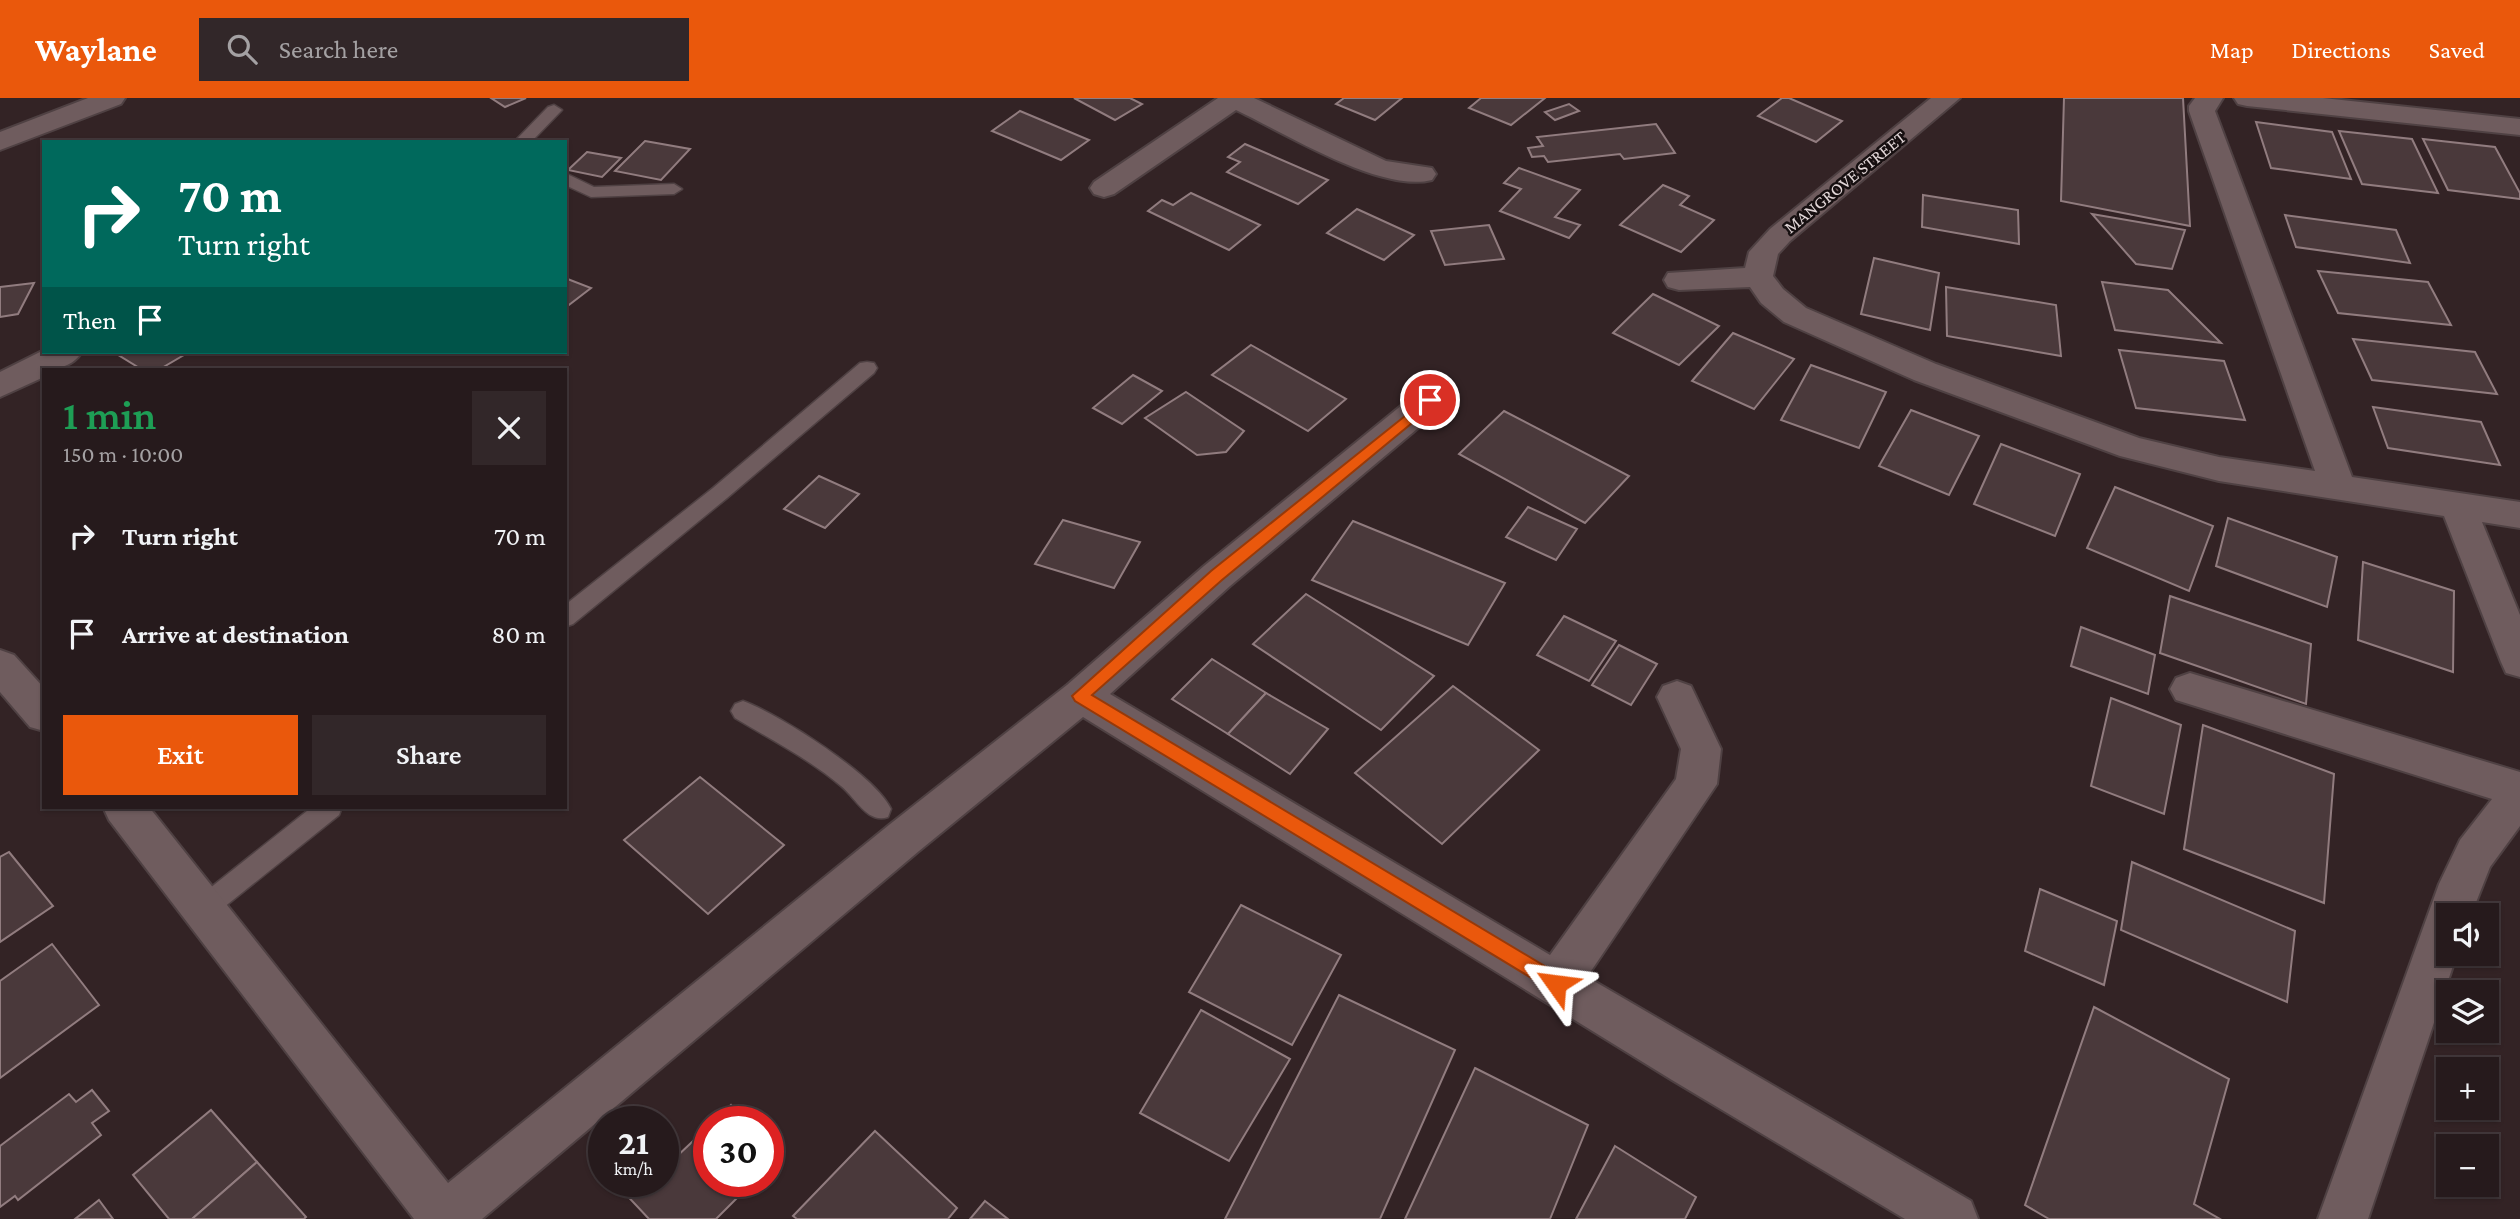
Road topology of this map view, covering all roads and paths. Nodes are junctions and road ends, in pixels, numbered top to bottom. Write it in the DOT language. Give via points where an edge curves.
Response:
graph roads {
  1 [pos="113,98"];
  2 [pos="1235,98"];
  3 [pos="1947,98"];
  4 [pos="2210,98"];
  5 [pos="2247,98"];
  6 [pos="554,110"];
  7 [pos="2520,127"];
  8 [pos="524,140"];
  9 [pos="0,142"];
  10 [pos="1422,174"];
  11 [pos="567,179"];
  12 [pos="1104,188"];
  13 [pos="674,189"];
  14 [pos="1758,277"];
  15 [pos="1679,280"];
  16 [pos="62,354"];
  17 [pos="867,368"];
  18 [pos="0,386"];
  19 [pos="1430,400"];
  20 [pos="2338,487"];
  21 [pos="2458,506"];
  22 [pos="2520,515"];
  23 [pos="567,616"];
  24 [pos="2520,662"];
  25 [pos="2190,689"];
  26 [pos="1080,696"];
  27 [pos="1676,697"];
  28 [pos="743,711"];
  29 [pos="2520,791"];
  30 [pos="126,809"];
  31 [pos="328,809"];
  32 [pos="879,809"];
  33 [pos="2453,903"];
  34 [pos="204,908"];
  35 [pos="2436,951"];
  36 [pos="1556,984"];
  37 [pos="444,1219"];
  38 [pos="1953,1219"];
  39 [pos="2343,1219"];
  1 -- 9 [label="street"];
  2 -- 10 [label="street" via="1380,169"];
  2 -- 12 [label="street"];
  3 -- 14 [label="street, MANGROVE STREET" via="1780,235 1764,252"];
  4 -- 20 [label="street" via="2202,111"];
  5 -- 7 [label="street"];
  6 -- 8 [label="lane"];
  11 -- 13 [label="lane" via="591,191"];
  14 -- 15 [label="street"];
  14 -- 20 [label="street" via="1795,315 1925,372 2132,448 2219,469"];
  16 -- 18 [label="street"];
  17 -- 23 [label="lane"];
  19 -- 26 [label="street"];
  20 -- 21 [label="street"];
  21 -- 22 [label="street"];
  21 -- 24 [label="street"];
  25 -- 29 [label="street"];
  26 -- 36 [label="street"];
  26 -- 37 [label="street"];
  27 -- 36 [label="street" via="1701,749 1696,784"];
  28 -- 32 [label="lane" via="828,762"];
  29 -- 33 [label="street" via="2485,837"];
  30 -- 34 [label="street"];
  31 -- 34 [label="lane"];
  34 -- 37 [label="street"];
  35 -- 39 [label="street"];
  36 -- 38 [label="street"];
}
